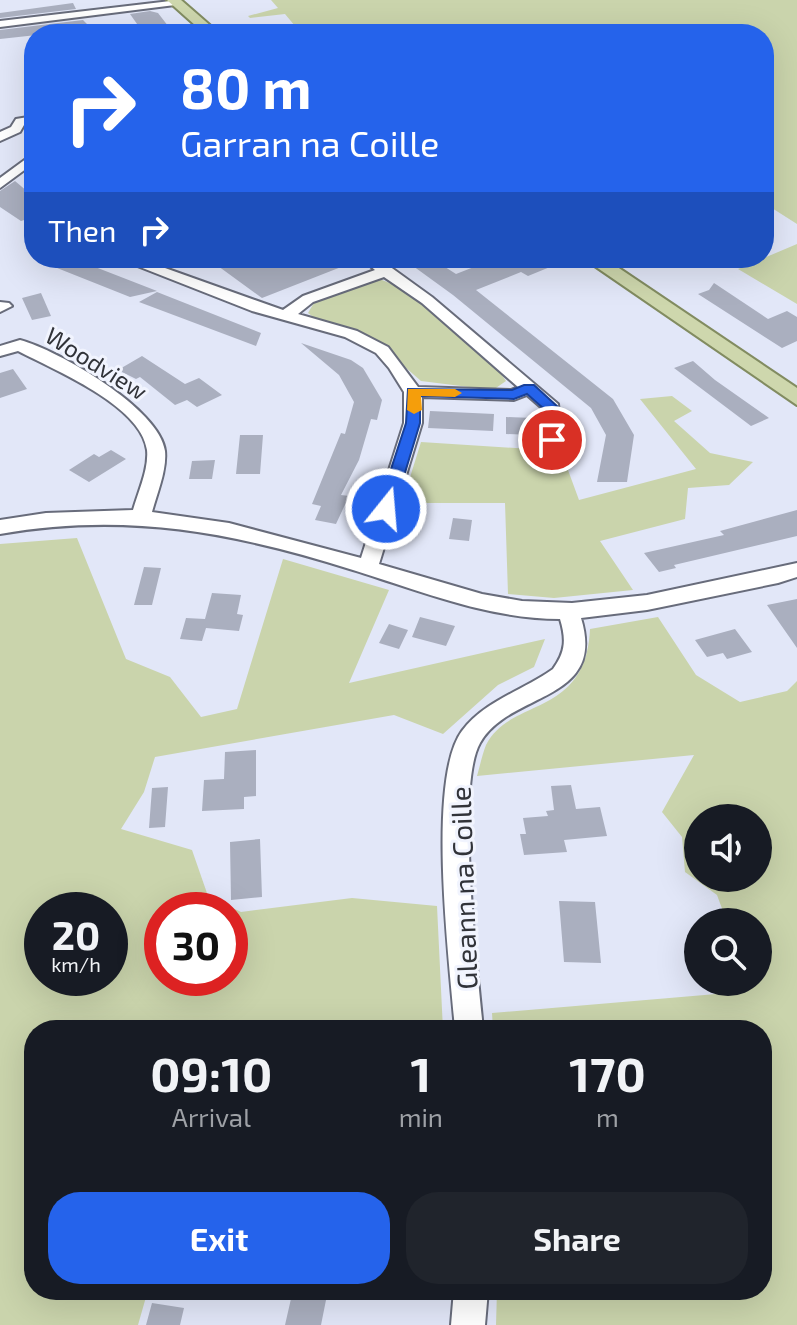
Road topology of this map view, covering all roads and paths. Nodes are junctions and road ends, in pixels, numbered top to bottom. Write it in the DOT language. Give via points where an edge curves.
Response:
graph roads {
  1 [pos="174,1"];
  2 [pos="0,24"];
  3 [pos="201,24"];
  4 [pos="24,121"];
  5 [pos="24,123"];
  6 [pos="0,125"];
  7 [pos="3,142"];
  8 [pos="24,166"];
  9 [pos="14,174"];
  10 [pos="24,176"];
  11 [pos="0,184"];
  12 [pos="152,268"];
  13 [pos="382,268"];
  14 [pos="607,268"];
  15 [pos="386,271"];
  16 [pos="286,316"];
  17 [pos="0,333"];
  18 [pos="20,345"];
  19 [pos="0,351"];
  20 [pos="529,388"];
  21 [pos="413,392"];
  22 [pos="797,398"];
  23 [pos="567,442"];
  24 [pos="141,517"];
  25 [pos="0,527"];
  26 [pos="368,567"];
  27 [pos="797,570"];
  28 [pos="568,611"];
  29 [pos="468,1020"];
  30 [pos="470,1300"];
  31 [pos="468,1325"];
  1 -- 2 [label="street"];
  1 -- 3 [label="main road"];
  4 -- 6 [label="street"];
  5 -- 7 [label="street"];
  8 -- 9 [label="street"];
  9 -- 10 [label="street"];
  9 -- 11 [label="street"];
  12 -- 16 [label="street"];
  13 -- 15 [label="street"];
  14 -- 22 [label="main road"];
  15 -- 16 [label="street" via="308,299"];
  15 -- 20 [label="street"];
  16 -- 21 [label="street" via="374,344"];
  17 -- 18 [label="street, Woodview"];
  18 -- 19 [label="street, Woodview"];
  18 -- 24 [label="street, Woodview" via="119,400 149,428 156,452"];
  20 -- 21 [label="street" via="514,395"];
  20 -- 23 [label="street" via="552,408 552,440"];
  21 -- 26 [label="street" via="413,423"];
  24 -- 25 [label="street"];
  24 -- 26 [label="street" via="244,531"];
  26 -- 28 [label="street" via="455,595 521,609"];
  27 -- 28 [label="street" via="649,602"];
  28 -- 29 [label="street, Gleann na Coille" via="577,630 567,669 545,690 497,713 469,738 461,767 457,822"];
  30 -- 31 [label="street"];
}
